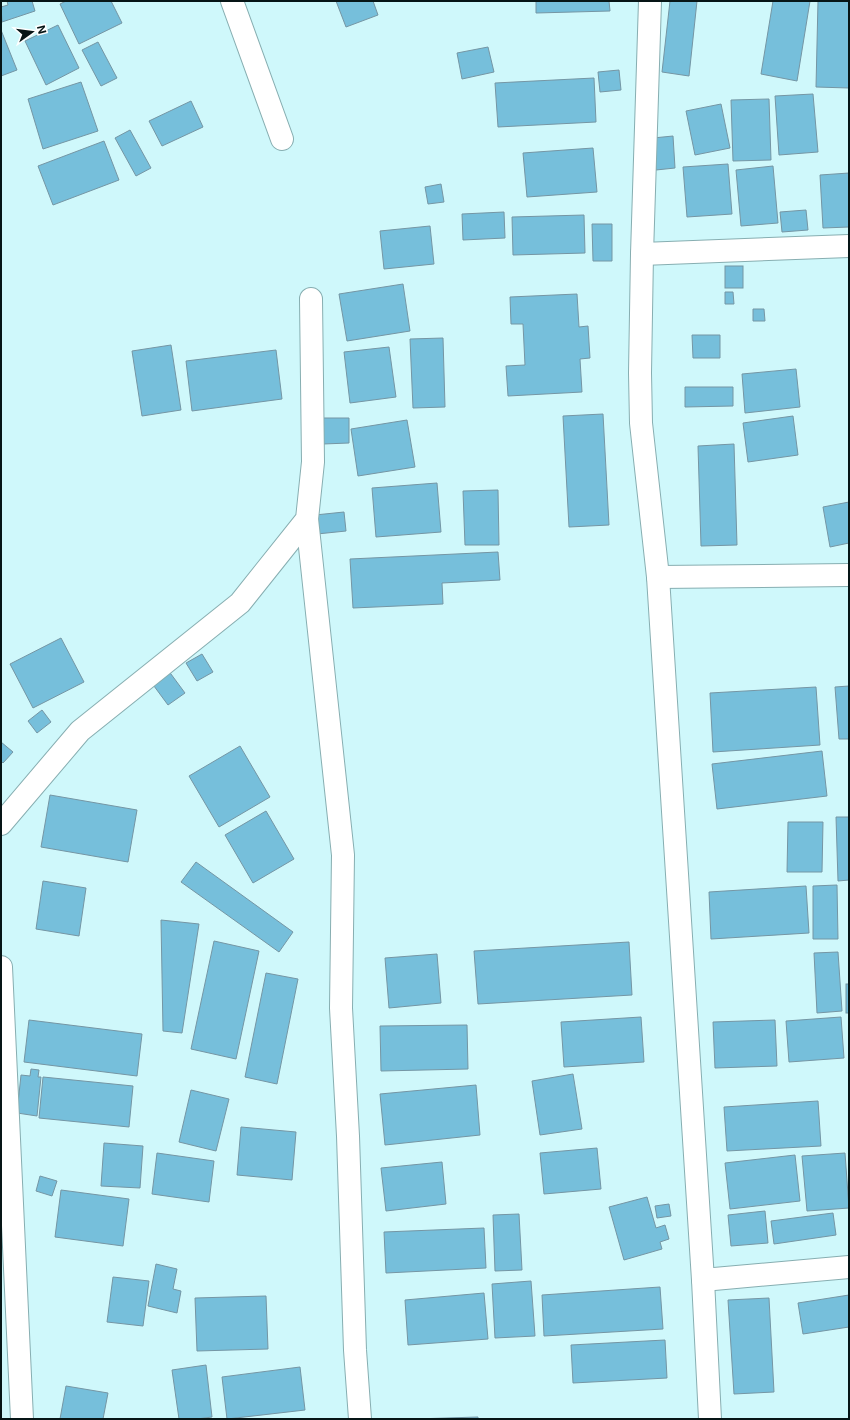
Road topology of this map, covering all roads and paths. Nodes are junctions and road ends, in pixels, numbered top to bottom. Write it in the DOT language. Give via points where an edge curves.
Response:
graph roads {
  1 [pos="232,1"];
  2 [pos="650,1"];
  3 [pos="282,139"];
  4 [pos="849,246"];
  5 [pos="642,254"];
  6 [pos="310,299"];
  7 [pos="307,519"];
  8 [pos="849,575"];
  9 [pos="658,577"];
  10 [pos="1,824"];
  11 [pos="1,966"];
  12 [pos="6,1202"];
  13 [pos="849,1267"];
  14 [pos="703,1280"];
  15 [pos="22,1419"];
  16 [pos="360,1419"];
  17 [pos="710,1419"];
  1 -- 3 [label="street"];
  2 -- 5 [label="street"];
  4 -- 5 [label="street"];
  5 -- 9 [label="street" via="642,423"];
  6 -- 7 [label="street" via="313,462"];
  7 -- 10 [label="street" via="240,603 80,731"];
  7 -- 16 [label="street" via="343,855 341,1008"];
  8 -- 9 [label="street"];
  9 -- 14 [label="street"];
  11 -- 12 [label="street"];
  12 -- 15 [label="street"];
  13 -- 14 [label="street"];
  14 -- 17 [label="street"];
}
